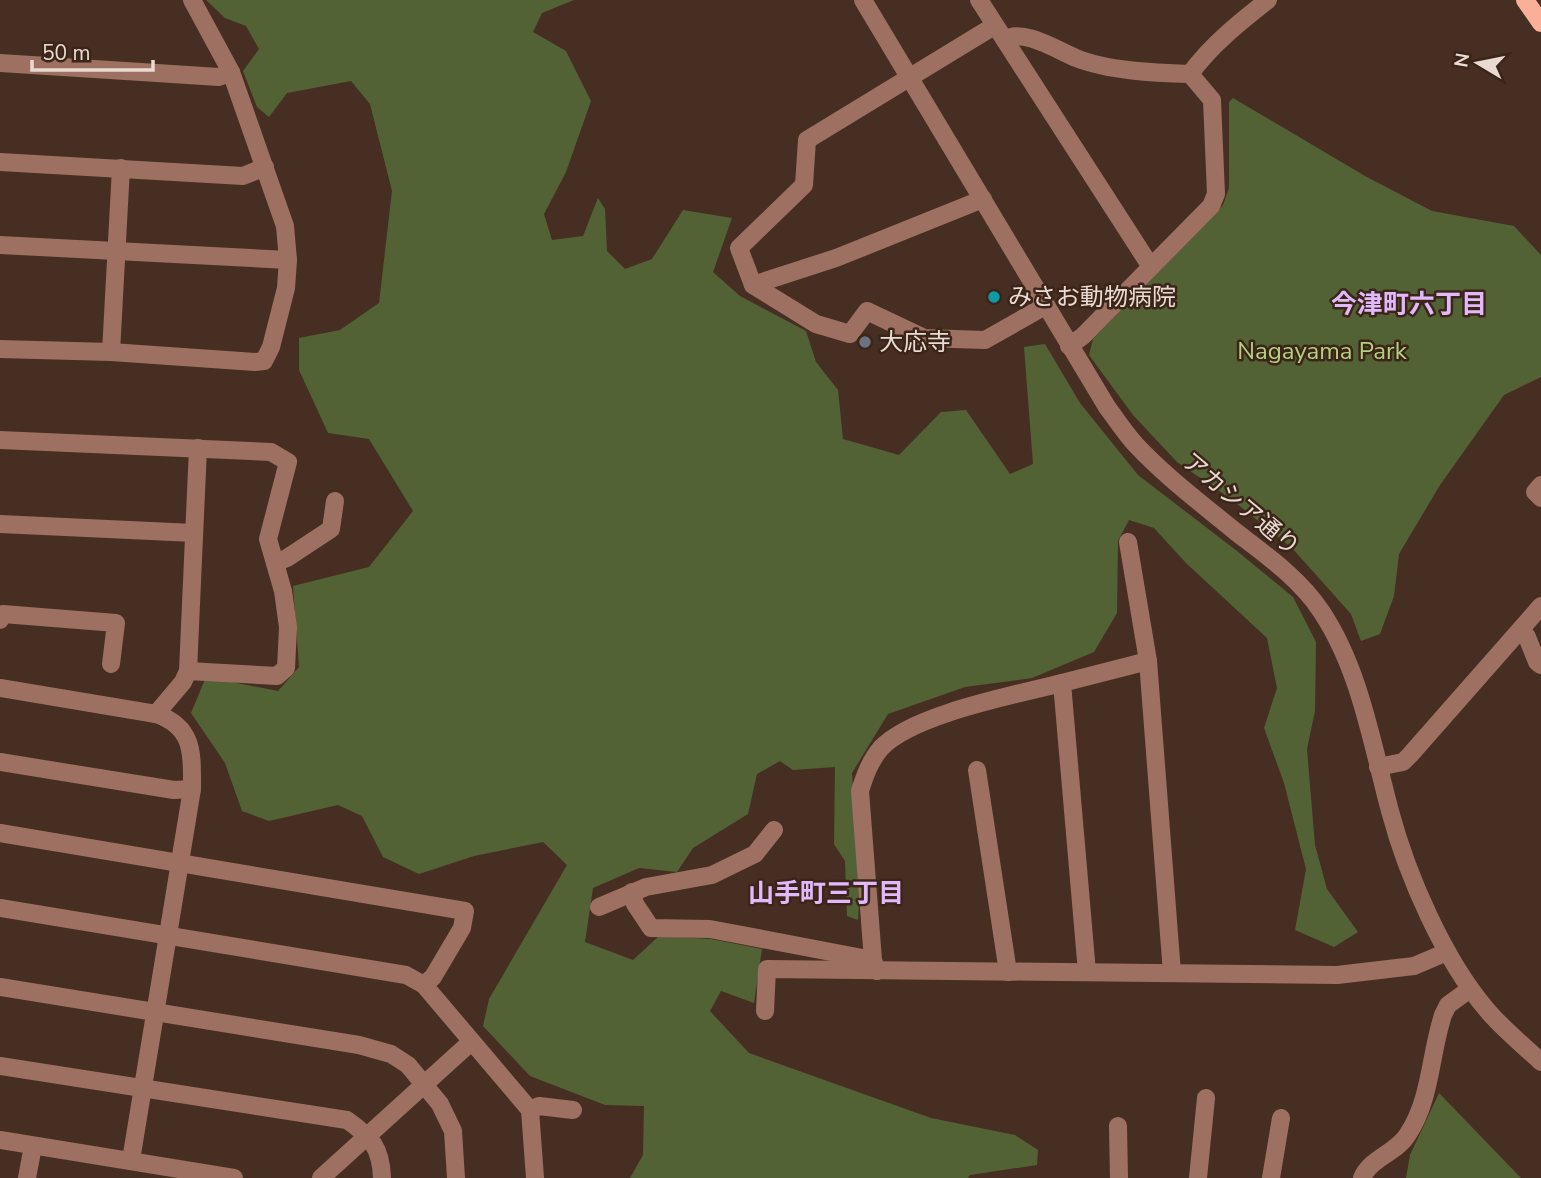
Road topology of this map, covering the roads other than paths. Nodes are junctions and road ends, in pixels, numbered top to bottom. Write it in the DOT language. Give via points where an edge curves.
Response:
graph roads {
  1 [pos="192,0"];
  2 [pos="863,0"];
  3 [pos="979,0"];
  4 [pos="1268,0"];
  5 [pos="1525,0"];
  6 [pos="1541,23"];
  7 [pos="999,33"];
  8 [pos="0,64"];
  9 [pos="232,72"];
  10 [pos="1190,74"];
  11 [pos="909,79"];
  12 [pos="0,162"];
  13 [pos="265,167"];
  14 [pos="121,168"];
  15 [pos="983,199"];
  16 [pos="0,245"];
  17 [pos="115,251"];
  18 [pos="288,260"];
  19 [pos="1151,267"];
  20 [pos="753,285"];
  21 [pos="1045,306"];
  22 [pos="1069,346"];
  23 [pos="0,349"];
  24 [pos="111,352"];
  25 [pos="0,440"];
  26 [pos="198,449"];
  27 [pos="1541,485"];
  28 [pos="1541,498"];
  29 [pos="335,501"];
  30 [pos="0,524"];
  31 [pos="194,533"];
  32 [pos="1128,542"];
  33 [pos="275,563"];
  34 [pos="1541,606"];
  35 [pos="0,620"];
  36 [pos="1521,629"];
  37 [pos="1148,661"];
  38 [pos="111,664"];
  39 [pos="1541,665"];
  40 [pos="188,671"];
  41 [pos="1062,683"];
  42 [pos="0,688"];
  43 [pos="156,714"];
  44 [pos="0,762"];
  45 [pos="1378,767"];
  46 [pos="977,770"];
  47 [pos="192,789"];
  48 [pos="774,830"];
  49 [pos="0,833"];
  50 [pos="180,862"];
  51 [pos="632,892"];
  52 [pos="599,907"];
  53 [pos="0,908"];
  54 [pos="167,936"];
  55 [pos="1447,952"];
  56 [pos="875,965"];
  57 [pos="1008,972"];
  58 [pos="1087,972"];
  59 [pos="1172,973"];
  60 [pos="424,985"];
  61 [pos="0,987"];
  62 [pos="1470,989"];
  63 [pos="765,1011"];
  64 [pos="154,1012"];
  65 [pos="471,1042"];
  66 [pos="1541,1062"];
  67 [pos="0,1066"];
  68 [pos="424,1084"];
  69 [pos="142,1088"];
  70 [pos="1206,1098"];
  71 [pos="530,1110"];
  72 [pos="572,1110"];
  73 [pos="1281,1118"];
  74 [pos="1118,1126"];
  75 [pos="368,1135"];
  76 [pos="0,1140"];
  77 [pos="33,1146"];
  78 [pos="131,1160"];
  79 [pos="27,1178"];
  80 [pos="234,1178"];
  81 [pos="321,1178"];
  82 [pos="382,1178"];
  83 [pos="456,1178"];
  84 [pos="535,1178"];
  85 [pos="1119,1178"];
  86 [pos="1198,1178"];
  87 [pos="1271,1178"];
  88 [pos="1362,1178"];
  1 -- 9 [label="street"];
  2 -- 11 [label="street, アカシア通り"];
  3 -- 7 [label="street"];
  4 -- 10 [label="street"];
  5 -- 6 [label="main road"];
  7 -- 10 [label="street" via="1027,37 1091,64"];
  7 -- 11 [label="street"];
  7 -- 19 [label="street"];
  8 -- 9 [label="street" via="219,77"];
  9 -- 13 [label="street"];
  10 -- 19 [label="street" via="1212,100 1216,194 1211,206"];
  11 -- 15 [label="street, アカシア通り"];
  11 -- 20 [label="street" via="807,140 804,185 739,248"];
  12 -- 14 [label="street"];
  13 -- 14 [label="street" via="243,176"];
  13 -- 18 [label="street" via="285,226"];
  14 -- 17 [label="street"];
  15 -- 20 [label="street" via="836,258"];
  15 -- 21 [label="street, アカシア通り"];
  16 -- 17 [label="street"];
  17 -- 18 [label="street"];
  17 -- 24 [label="street"];
  18 -- 24 [label="street" via="286,288 264,361"];
  19 -- 22 [label="street"];
  20 -- 21 [label="street" via="816,324 850,334 867,311 924,338 985,340"];
  21 -- 22 [label="street, アカシア通り"];
  22 -- 45 [label="street, アカシア通り" via="1134,444 1286,572 1320,609 1342,646"];
  23 -- 24 [label="street"];
  25 -- 26 [label="street"];
  26 -- 31 [label="street"];
  26 -- 33 [label="street" via="271,452 288,462 269,530"];
  27 -- 28 [label="street" via="1535,492"];
  29 -- 33 [label="street" via="331,530"];
  30 -- 31 [label="street"];
  31 -- 40 [label="street"];
  32 -- 37 [label="street"];
  33 -- 40 [label="street" via="288,627 286,668 277,676"];
  34 -- 36 [label="street"];
  35 -- 38 [label="street" via="3,614 116,623"];
  36 -- 39 [label="street"];
  36 -- 45 [label="street" via="1403,762"];
  37 -- 41 [label="street"];
  37 -- 59 [label="street"];
  40 -- 43 [label="street"];
  41 -- 56 [label="street" via="962,709 905,730 882,747 867,769 860,791"];
  41 -- 58 [label="street"];
  42 -- 43 [label="street"];
  43 -- 47 [label="street" via="172,719 186,733"];
  44 -- 47 [label="street"];
  45 -- 55 [label="street, アカシア通り" via="1404,854"];
  46 -- 57 [label="street"];
  47 -- 50 [label="street"];
  48 -- 51 [label="street" via="755,855 712,875"];
  49 -- 50 [label="street"];
  50 -- 54 [label="street"];
  50 -- 60 [label="street" via="465,911 463,928"];
  51 -- 52 [label="street"];
  51 -- 56 [label="street" via="651,928 710,929"];
  53 -- 54 [label="street"];
  54 -- 60 [label="street" via="405,975"];
  54 -- 64 [label="street"];
  55 -- 59 [label="street" via="1414,966 1349,974"];
  55 -- 62 [label="street, アカシア通り"];
  56 -- 57 [label="street"];
  56 -- 63 [label="street" via="767,969"];
  57 -- 58 [label="street"];
  58 -- 59 [label="street"];
  60 -- 65 [label="street"];
  61 -- 64 [label="street"];
  62 -- 66 [label="street, アカシア通り"];
  62 -- 88 [label="street" via="1448,1005 1443,1015 1423,1104 1408,1136 1369,1166"];
  64 -- 68 [label="street" via="359,1045 408,1065"];
  64 -- 69 [label="street"];
  65 -- 68 [label="street"];
  65 -- 71 [label="street"];
  67 -- 69 [label="street"];
  68 -- 75 [label="street"];
  68 -- 83 [label="street" via="453,1131"];
  69 -- 75 [label="street" via="347,1120"];
  69 -- 78 [label="street"];
  70 -- 86 [label="street"];
  71 -- 72 [label="street" via="539,1106"];
  71 -- 84 [label="street"];
  73 -- 87 [label="street"];
  74 -- 85 [label="street"];
  75 -- 81 [label="street"];
  75 -- 82 [label="street" via="381,1158"];
  76 -- 77 [label="street"];
  77 -- 78 [label="street"];
  77 -- 79 [label="street"];
  78 -- 80 [label="street"];
}
